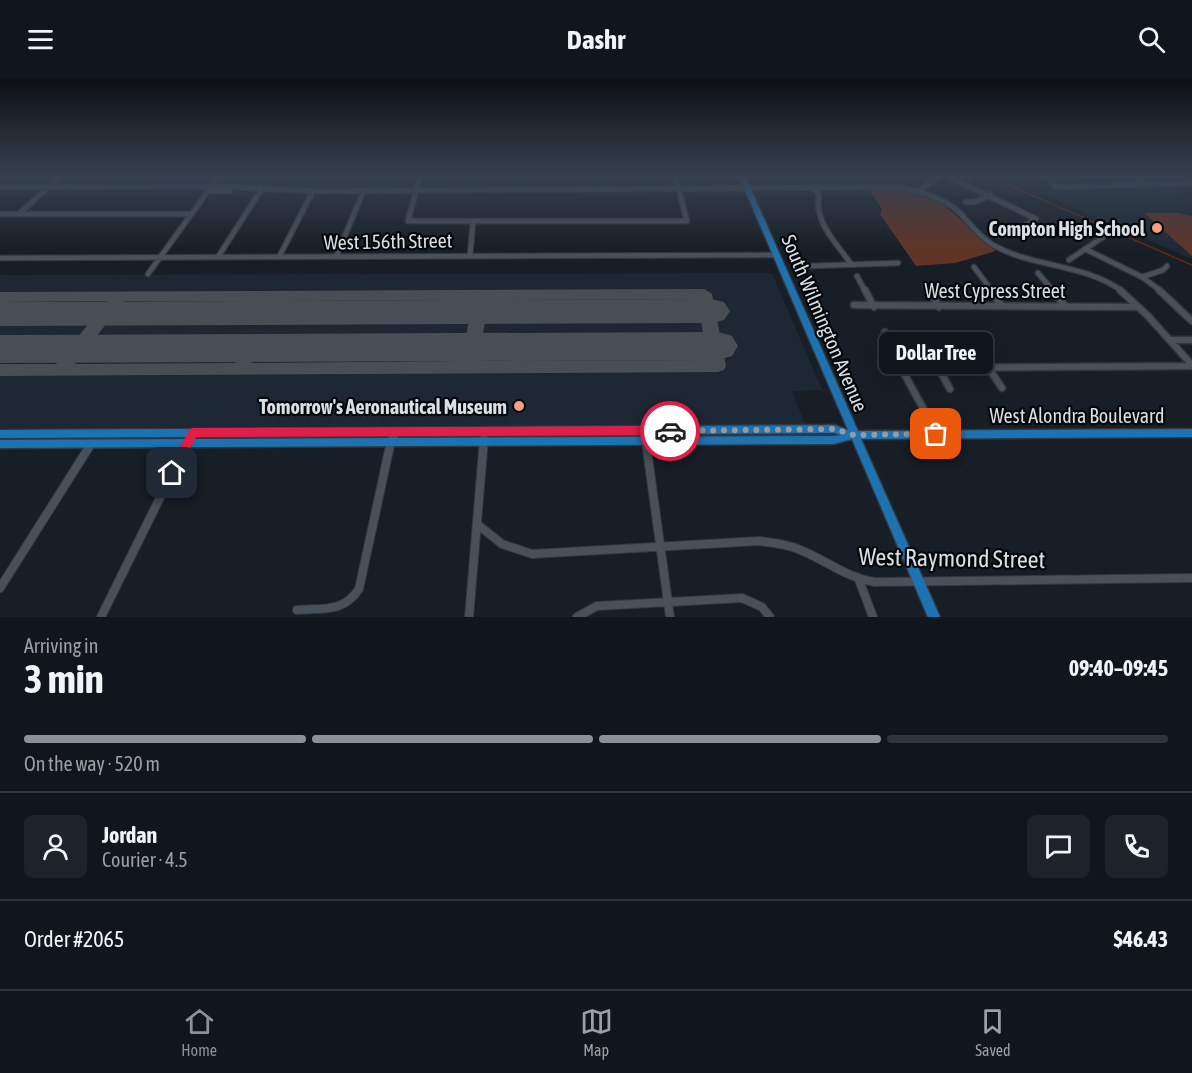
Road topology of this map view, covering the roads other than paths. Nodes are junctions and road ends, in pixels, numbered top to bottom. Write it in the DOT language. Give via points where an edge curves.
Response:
graph roads {
  1 [pos="33,201"];
  2 [pos="201,201"];
  3 [pos="254,201"];
  4 [pos="308,201"];
  5 [pos="359,201"];
  6 [pos="413,201"];
  7 [pos="681,201"];
  8 [pos="753,201"];
  9 [pos="817,201"];
  10 [pos="941,201"];
  11 [pos="977,201"];
  12 [pos="1002,201"];
  13 [pos="966,202"];
  14 [pos="20,213"];
  15 [pos="0,214"];
  16 [pos="191,214"];
  17 [pos="472,222"];
  18 [pos="998,235"];
  19 [pos="1103,237"];
  20 [pos="1085,249"];
  21 [pos="33,253"];
  22 [pos="470,255"];
  23 [pos="777,255"];
  24 [pos="218,257"];
  25 [pos="279,257"];
  26 [pos="336,257"];
  27 [pos="0,258"];
  28 [pos="28,258"];
  29 [pos="160,258"];
  30 [pos="1069,260"];
  31 [pos="898,263"];
  32 [pos="851,264"];
  33 [pos="810,266"];
  34 [pos="1167,266"];
  35 [pos="974,267"];
  36 [pos="1038,273"];
  37 [pos="148,274"];
  38 [pos="857,276"];
  39 [pos="1142,277"];
  40 [pos="925,284"];
  41 [pos="854,305"];
  42 [pos="1002,306"];
  43 [pos="1065,306"];
  44 [pos="874,307"];
  45 [pos="939,307"];
  46 [pos="1137,307"];
  47 [pos="1192,321"];
  48 [pos="885,332"];
  49 [pos="1170,340"];
  50 [pos="1192,340"];
  51 [pos="1192,365"];
  52 [pos="938,367"];
  53 [pos="988,367"];
  54 [pos="901,368"];
  55 [pos="1002,388"];
  56 [pos="950,389"];
  57 [pos="929,418"];
  58 [pos="192,433"];
  59 [pos="1192,433"];
  60 [pos="854,435"];
  61 [pos="484,436"];
  62 [pos="646,436"];
  63 [pos="393,437"];
  64 [pos="1,443"];
  65 [pos="91,444"];
  66 [pos="186,444"];
  67 [pos="477,524"];
  68 [pos="661,547"];
  69 [pos="1192,578"];
  70 [pos="859,580"];
  71 [pos="919,581"];
  72 [pos="0,588"];
  73 [pos="668,601"];
  74 [pos="297,610"];
  75 [pos="101,617"];
  76 [pos="469,617"];
  77 [pos="577,617"];
  78 [pos="670,617"];
  79 [pos="770,617"];
  80 [pos="873,617"];
  81 [pos="934,617"];
  1 -- 14 [label="street"];
  2 -- 16 [label="street"];
  3 -- 24 [label="street"];
  4 -- 25 [label="street"];
  5 -- 26 [label="street"];
  6 -- 17 [label="street" via="408,221"];
  7 -- 17 [label="street" via="687,221"];
  8 -- 23 [label="main road, South Wilmington Avenue"];
  9 -- 32 [label="street" via="818,213 828,232"];
  10 -- 46 [label="street" via="992,244 1034,262 1098,277 1123,291"];
  11 -- 13 [label="street"];
  12 -- 18 [label="street" via="1036,219 1010,234"];
  14 -- 15 [label="street"];
  14 -- 16 [label="street"];
  16 -- 29 [label="street"];
  17 -- 22 [label="street"];
  19 -- 20 [label="street"];
  20 -- 30 [label="street"];
  20 -- 39 [label="street"];
  21 -- 28 [label="street"];
  22 -- 23 [label="street, West 156th Street"];
  22 -- 26 [label="street, West 156th Street"];
  23 -- 60 [label="main road, South Wilmington Avenue"];
  24 -- 25 [label="street, West 156th Street"];
  24 -- 29 [label="street, West 156th Street"];
  25 -- 26 [label="street, West 156th Street"];
  27 -- 28 [label="street, West 156th Street"];
  28 -- 29 [label="street, West 156th Street"];
  29 -- 37 [label="street"];
  31 -- 32 [label="street"];
  32 -- 33 [label="street"];
  34 -- 39 [label="street"];
  35 -- 42 [label="street"];
  36 -- 43 [label="street"];
  38 -- 44 [label="street"];
  39 -- 47 [label="street"];
  40 -- 45 [label="street"];
  41 -- 44 [label="street, West Cypress Street"];
  42 -- 43 [label="street, West Cypress Street"];
  42 -- 45 [label="street, West Cypress Street"];
  43 -- 46 [label="street, West Cypress Street"];
  44 -- 45 [label="street, West Cypress Street"];
  46 -- 49 [label="street"];
  48 -- 54 [label="street"];
  49 -- 50 [label="street"];
  49 -- 51 [label="street"];
  51 -- 53 [label="street"];
  52 -- 53 [label="street"];
  52 -- 54 [label="street"];
  52 -- 56 [label="street"];
  53 -- 55 [label="street"];
  54 -- 57 [label="street"];
  58 -- 63 [label="main road, West Alondra Boulevard"];
  58 -- 64 [label="main road, West Alondra Boulevard"];
  58 -- 66 [label="street"];
  59 -- 60 [label="main road, West Alondra Boulevard"];
  60 -- 62 [label="main road, West Alondra Boulevard" via="834,440"];
  60 -- 71 [label="main road, South Wilmington Avenue"];
  61 -- 62 [label="main road, West Alondra Boulevard"];
  61 -- 63 [label="main road, West Alondra Boulevard"];
  61 -- 67 [label="street"];
  62 -- 68 [label="street"];
  63 -- 66 [label="main road, West Alondra Boulevard"];
  63 -- 74 [label="street" via="360,589 351,601 337,607"];
  64 -- 65 [label="main road, West Alondra Boulevard"];
  65 -- 66 [label="main road, West Alondra Boulevard"];
  65 -- 72 [label="street"];
  66 -- 75 [label="street"];
  67 -- 68 [label="street, West Raymond Street" via="496,541 532,554"];
  67 -- 76 [label="street"];
  68 -- 70 [label="street, West Raymond Street" via="759,541 781,544 804,551"];
  68 -- 73 [label="street"];
  69 -- 71 [label="street, West Raymond Street"];
  70 -- 71 [label="street, West Raymond Street"];
  70 -- 80 [label="street"];
  71 -- 81 [label="main road, South Wilmington Avenue"];
  73 -- 77 [label="street" via="597,606"];
  73 -- 78 [label="street"];
  73 -- 79 [label="street" via="742,598 762,607"];
}
